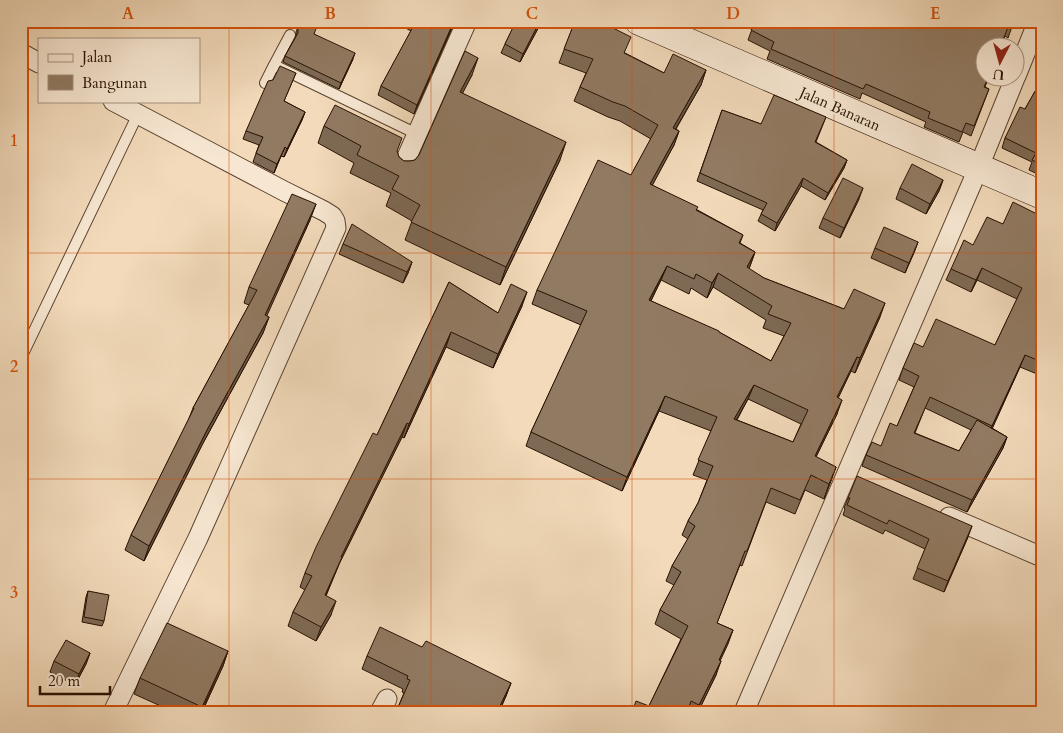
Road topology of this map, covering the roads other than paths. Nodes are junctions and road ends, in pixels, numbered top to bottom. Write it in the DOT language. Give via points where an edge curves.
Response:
graph roads {
  1 [pos="467,21"];
  2 [pos="639,21"];
  3 [pos="1038,21"];
  4 [pos="290,35"];
  5 [pos="1026,50"];
  6 [pos="21,54"];
  7 [pos="38,62"];
  8 [pos="274,65"];
  9 [pos="265,83"];
  10 [pos="1011,88"];
  11 [pos="115,102"];
  12 [pos="138,114"];
  13 [pos="417,134"];
  14 [pos="402,168"];
  15 [pos="978,168"];
  16 [pos="1042,195"];
  17 [pos="21,358"];
  18 [pos="847,472"];
  19 [pos="865,480"];
  20 [pos="936,511"];
  21 [pos="1042,557"];
  22 [pos="113,712"];
  23 [pos="744,712"];
  1 -- 13 [label="street"];
  2 -- 15 [label="street, Jalan Banaran"];
  3 -- 5 [label="street"];
  4 -- 8 [label="lane"];
  6 -- 7 [label="street"];
  8 -- 9 [label="lane"];
  8 -- 13 [label="lane"];
  10 -- 15 [label="street"];
  11 -- 12 [label="street"];
  12 -- 17 [label="lane"];
  12 -- 22 [label="street" via="324,211 336,221 336,228 198,538"];
  13 -- 14 [label="street"];
  15 -- 16 [label="street, Jalan Banaran"];
  15 -- 18 [label="street"];
  18 -- 19 [label="street"];
  18 -- 23 [label="street"];
  20 -- 21 [label="street"];
}
